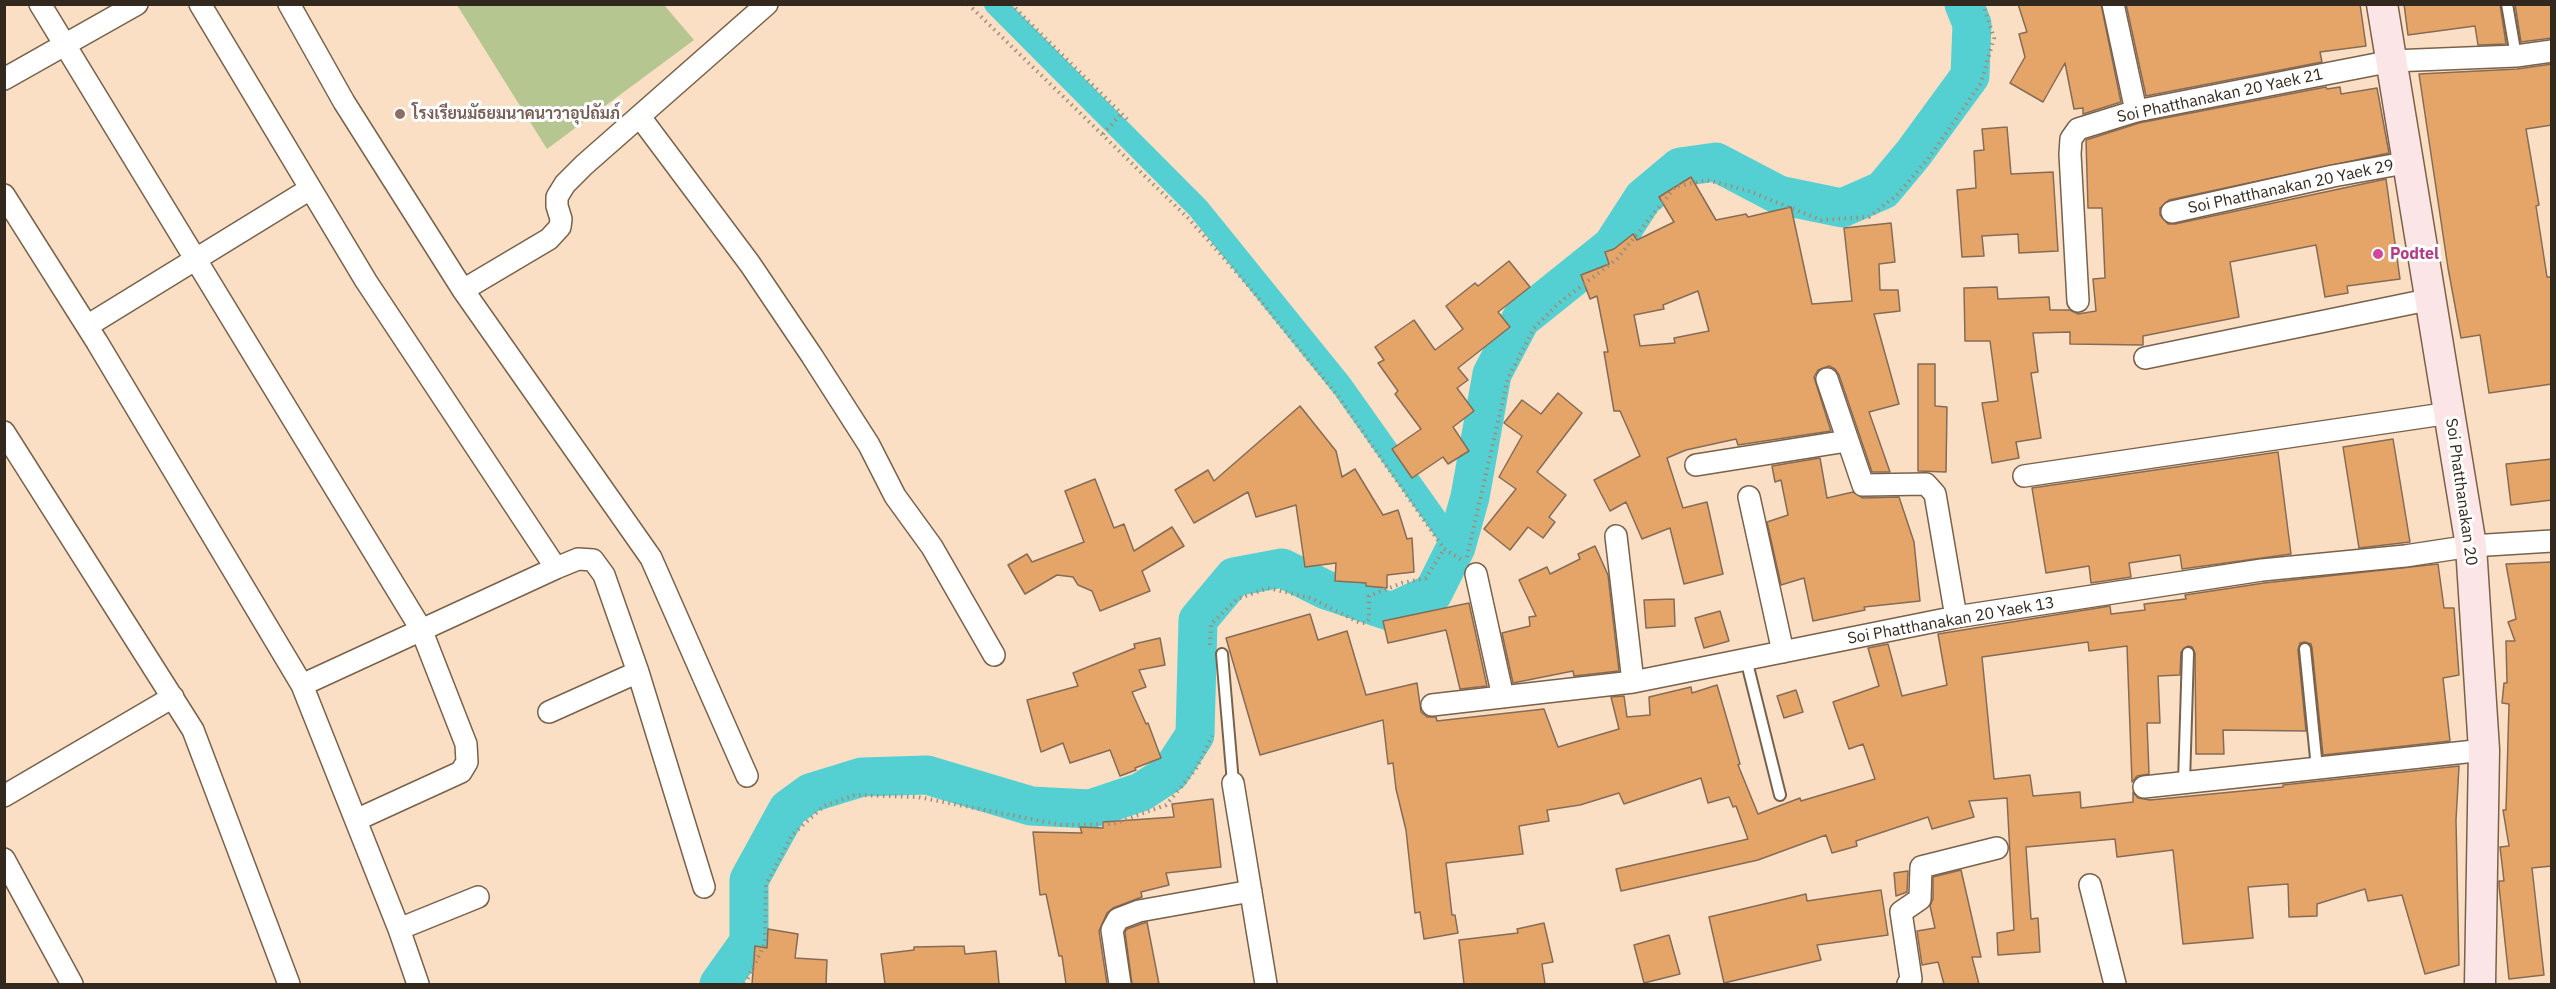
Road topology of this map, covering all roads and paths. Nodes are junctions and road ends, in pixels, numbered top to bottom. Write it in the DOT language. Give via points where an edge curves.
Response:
graph roads {
  1 [pos="40,4"];
  2 [pos="137,4"];
  3 [pos="200,4"];
  4 [pos="289,4"];
  5 [pos="767,4"];
  6 [pos="968,4"];
  7 [pos="1011,4"];
  8 [pos="1983,4"];
  9 [pos="2114,4"];
  10 [pos="2382,4"];
  11 [pos="2507,4"];
  12 [pos="64,46"];
  13 [pos="2552,51"];
  14 [pos="2516,56"];
  15 [pos="2392,61"];
  16 [pos="4,79"];
  17 [pos="2136,111"];
  18 [pos="1121,114"];
  19 [pos="640,117"];
  20 [pos="1130,122"];
  21 [pos="1104,132"];
  22 [pos="2410,162"];
  23 [pos="310,189"];
  24 [pos="4,195"];
  25 [pos="2172,212"];
  26 [pos="197,258"];
  27 [pos="463,290"];
  28 [pos="2432,299"];
  29 [pos="2078,300"];
  30 [pos="87,326"];
  31 [pos="2145,358"];
  32 [pos="1827,379"];
  33 [pos="2450,414"];
  34 [pos="4,432"];
  35 [pos="1847,441"];
  36 [pos="1696,465"];
  37 [pos="2024,476"];
  38 [pos="1749,497"];
  39 [pos="1616,536"];
  40 [pos="2552,541"];
  41 [pos="2471,546"];
  42 [pos="1444,549"];
  43 [pos="556,568"];
  44 [pos="1476,574"];
  45 [pos="1956,617"];
  46 [pos="421,629"];
  47 [pos="2305,648"];
  48 [pos="1210,650"];
  49 [pos="1783,652"];
  50 [pos="2188,652"];
  51 [pos="994,654"];
  52 [pos="1222,654"];
  53 [pos="1746,659"];
  54 [pos="638,672"];
  55 [pos="1633,682"];
  56 [pos="302,685"];
  57 [pos="173,697"];
  58 [pos="1503,697"];
  59 [pos="1432,705"];
  60 [pos="549,712"];
  61 [pos="1212,726"];
  62 [pos="2484,750"];
  63 [pos="2317,768"];
  64 [pos="747,776"];
  65 [pos="1233,783"];
  66 [pos="2184,783"];
  67 [pos="2144,787"];
  68 [pos="1780,795"];
  69 [pos="4,796"];
  70 [pos="356,820"];
  71 [pos="1997,848"];
  72 [pos="4,859"];
  73 [pos="2091,885"];
  74 [pos="704,887"];
  75 [pos="1251,891"];
  76 [pos="478,897"];
  77 [pos="399,929"];
  78 [pos="72,984"];
  79 [pos="289,984"];
  80 [pos="418,984"];
  81 [pos="745,984"];
  82 [pos="1120,984"];
  83 [pos="1266,984"];
  84 [pos="1908,984"];
  85 [pos="2115,984"];
  86 [pos="2480,984"];
  1 -- 12 [label="street"];
  2 -- 12 [label="street"];
  3 -- 23 [label="street"];
  4 -- 27 [label="street" via="344,102"];
  5 -- 19 [label="street"];
  6 -- 21 [label="path"];
  7 -- 18 [label="path"];
  8 -- 42 [label="path" via="1994,38 1981,83 1928,159 1897,195 1869,218 1821,220 1746,190 1706,180 1675,187 1617,259 1559,303 1534,328 1508,378 1466,562"];
  9 -- 17 [label="street"];
  10 -- 15 [label="street, Soi Phatthanakan 20"];
  11 -- 14 [label="lane"];
  12 -- 16 [label="street"];
  12 -- 26 [label="street"];
  13 -- 14 [label="street, Soi Phatthanakan 20 Yaek 21"];
  14 -- 15 [label="street, Soi Phatthanakan 20 Yaek 21"];
  15 -- 17 [label="street, Soi Phatthanakan 20 Yaek 21"];
  15 -- 22 [label="street, Soi Phatthanakan 20"];
  17 -- 29 [label="street, Soi Phatthanakan 20 Yaek 21" via="2078,129 2071,139"];
  18 -- 20 [label="path"];
  18 -- 21 [label="path"];
  19 -- 27 [label="street" via="565,184 557,197 560,227 549,239"];
  19 -- 51 [label="street" via="750,264 812,356 870,445 895,496 932,548"];
  21 -- 42 [label="path" via="1246,283 1338,396"];
  22 -- 25 [label="street, Soi Phatthanakan 20 Yaek 29"];
  22 -- 28 [label="street, Soi Phatthanakan 20"];
  23 -- 26 [label="street"];
  23 -- 43 [label="street" via="366,281"];
  24 -- 30 [label="street"];
  26 -- 30 [label="street"];
  26 -- 46 [label="street"];
  27 -- 64 [label="street" via="651,558"];
  28 -- 31 [label="street"];
  28 -- 33 [label="street, Soi Phatthanakan 20"];
  30 -- 56 [label="street"];
  32 -- 35 [label="street"];
  33 -- 37 [label="street"];
  33 -- 41 [label="street, Soi Phatthanakan 20"];
  34 -- 57 [label="street"];
  35 -- 36 [label="street"];
  35 -- 45 [label="street" via="1863,485 1926,484 1935,494"];
  38 -- 49 [label="street"];
  39 -- 55 [label="street"];
  40 -- 41 [label="street, Soi Phatthanakan 20 Yaek 13"];
  41 -- 45 [label="street, Soi Phatthanakan 20 Yaek 13" via="2262,570"];
  41 -- 62 [label="street, Soi Phatthanakan 20"];
  42 -- 48 [label="path" via="1426,578 1369,596 1366,623 1311,598 1268,588 1237,599 1211,624"];
  43 -- 46 [label="street"];
  43 -- 54 [label="street" via="586,558 600,567"];
  44 -- 58 [label="street"];
  45 -- 49 [label="street, Soi Phatthanakan 20 Yaek 13"];
  46 -- 56 [label="street"];
  46 -- 70 [label="street" via="466,744 467,762 460,772"];
  47 -- 63 [label="lane"];
  49 -- 53 [label="street, Soi Phatthanakan 20 Yaek 13"];
  50 -- 66 [label="lane"];
  52 -- 65 [label="lane"];
  53 -- 55 [label="street, Soi Phatthanakan 20 Yaek 13"];
  53 -- 68 [label="lane"];
  54 -- 60 [label="street"];
  54 -- 74 [label="street"];
  55 -- 58 [label="street, Soi Phatthanakan 20 Yaek 13"];
  56 -- 70 [label="street"];
  57 -- 69 [label="street"];
  57 -- 79 [label="street" via="194,730"];
  58 -- 59 [label="street, Soi Phatthanakan 20 Yaek 13"];
  61 -- 81 [label="path" via="1212,737 1196,769 1166,805 1113,824 1062,825 918,797 855,795 824,806 792,835 766,885 765,943"];
  62 -- 63 [label="street"];
  62 -- 86 [label="street, Soi Phatthanakan 20"];
  63 -- 66 [label="street"];
  65 -- 75 [label="street"];
  66 -- 67 [label="street"];
  70 -- 77 [label="street"];
  71 -- 84 [label="street" via="1921,867 1920,899 1901,912 1911,979"];
  72 -- 78 [label="street"];
  73 -- 85 [label="street"];
  75 -- 82 [label="street" via="1139,911 1118,920 1112,930"];
  75 -- 83 [label="street"];
  76 -- 77 [label="street"];
  77 -- 80 [label="street"];
}
